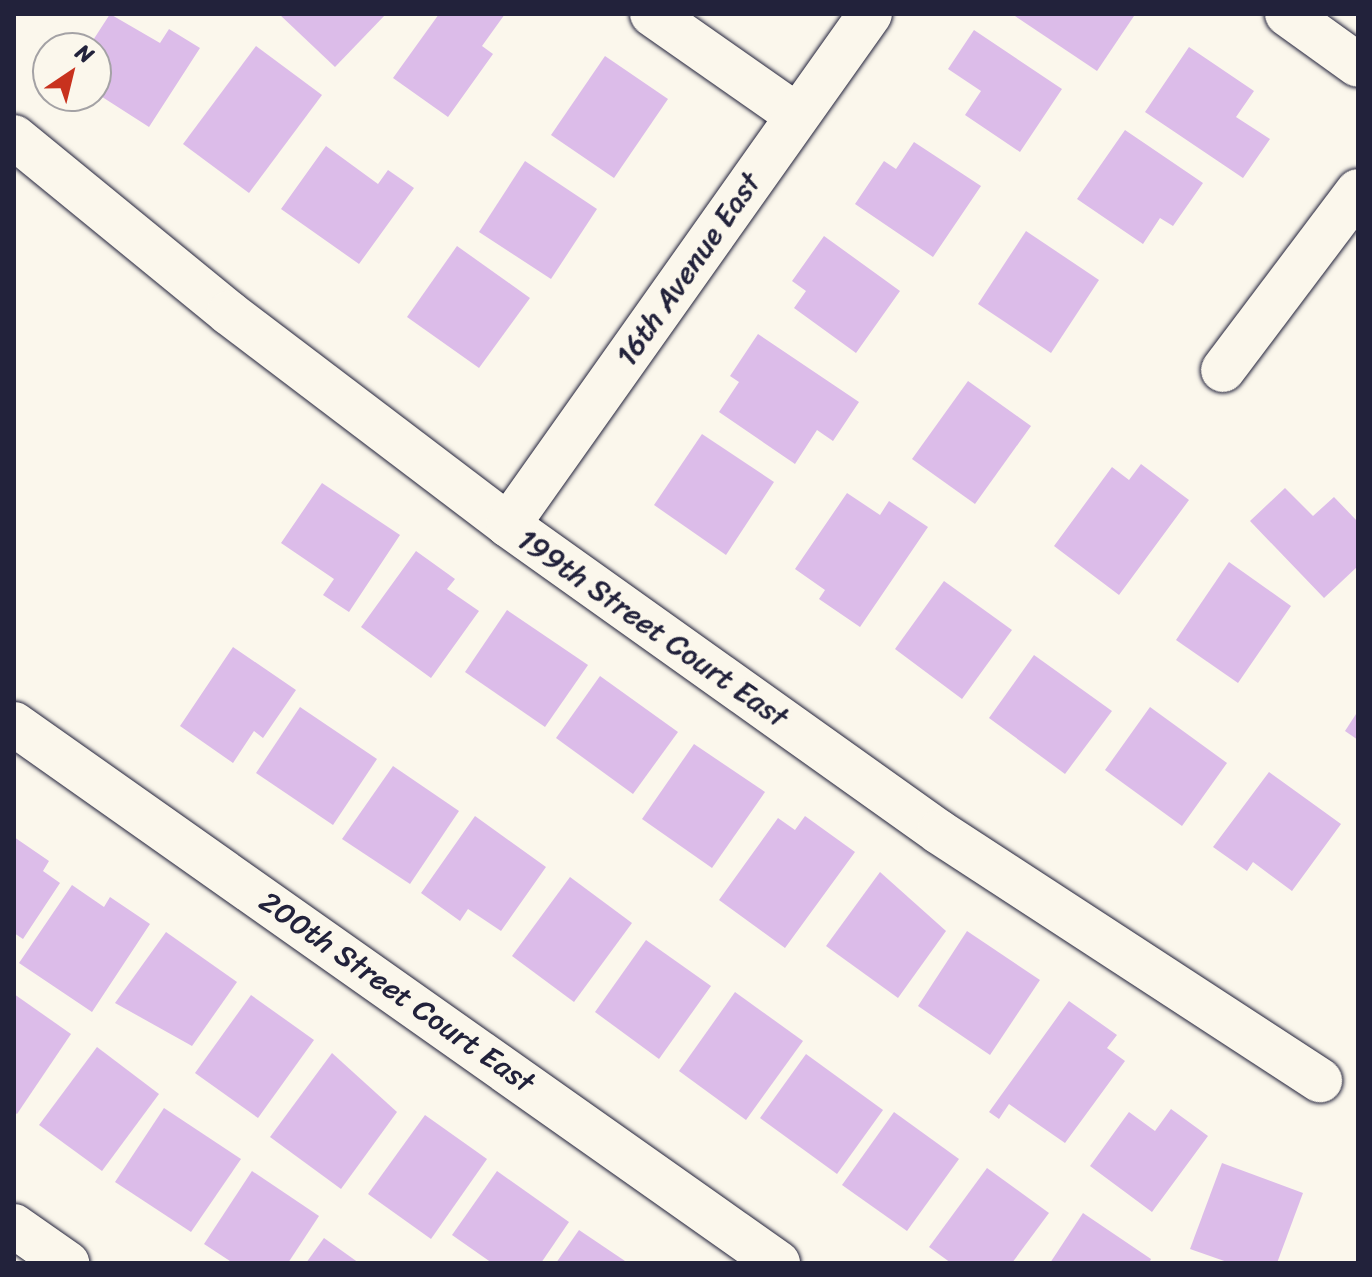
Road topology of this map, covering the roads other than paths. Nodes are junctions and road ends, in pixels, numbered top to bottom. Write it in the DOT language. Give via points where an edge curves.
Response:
graph roads {
  1 [pos="652,14"];
  2 [pos="870,14"];
  3 [pos="1287,14"];
  4 [pos="1358,65"];
  5 [pos="796,115"];
  6 [pos="14,137"];
  7 [pos="1358,191"];
  8 [pos="1223,370"];
  9 [pos="508,525"];
  10 [pos="14,724"];
  11 [pos="1320,1080"];
  12 [pos="14,1226"];
  13 [pos="67,1263"];
  14 [pos="778,1263"];
  1 -- 5 [label="street"];
  2 -- 5 [label="street, 16th Avenue East"];
  3 -- 4 [label="street"];
  5 -- 9 [label="street, 16th Avenue East"];
  6 -- 9 [label="street, 199th Street Court East" via="229,313"];
  7 -- 8 [label="street"];
  9 -- 11 [label="street, 199th Street Court East" via="939,832"];
  10 -- 14 [label="street, 200th Street Court East"];
  12 -- 13 [label="street"];
}
